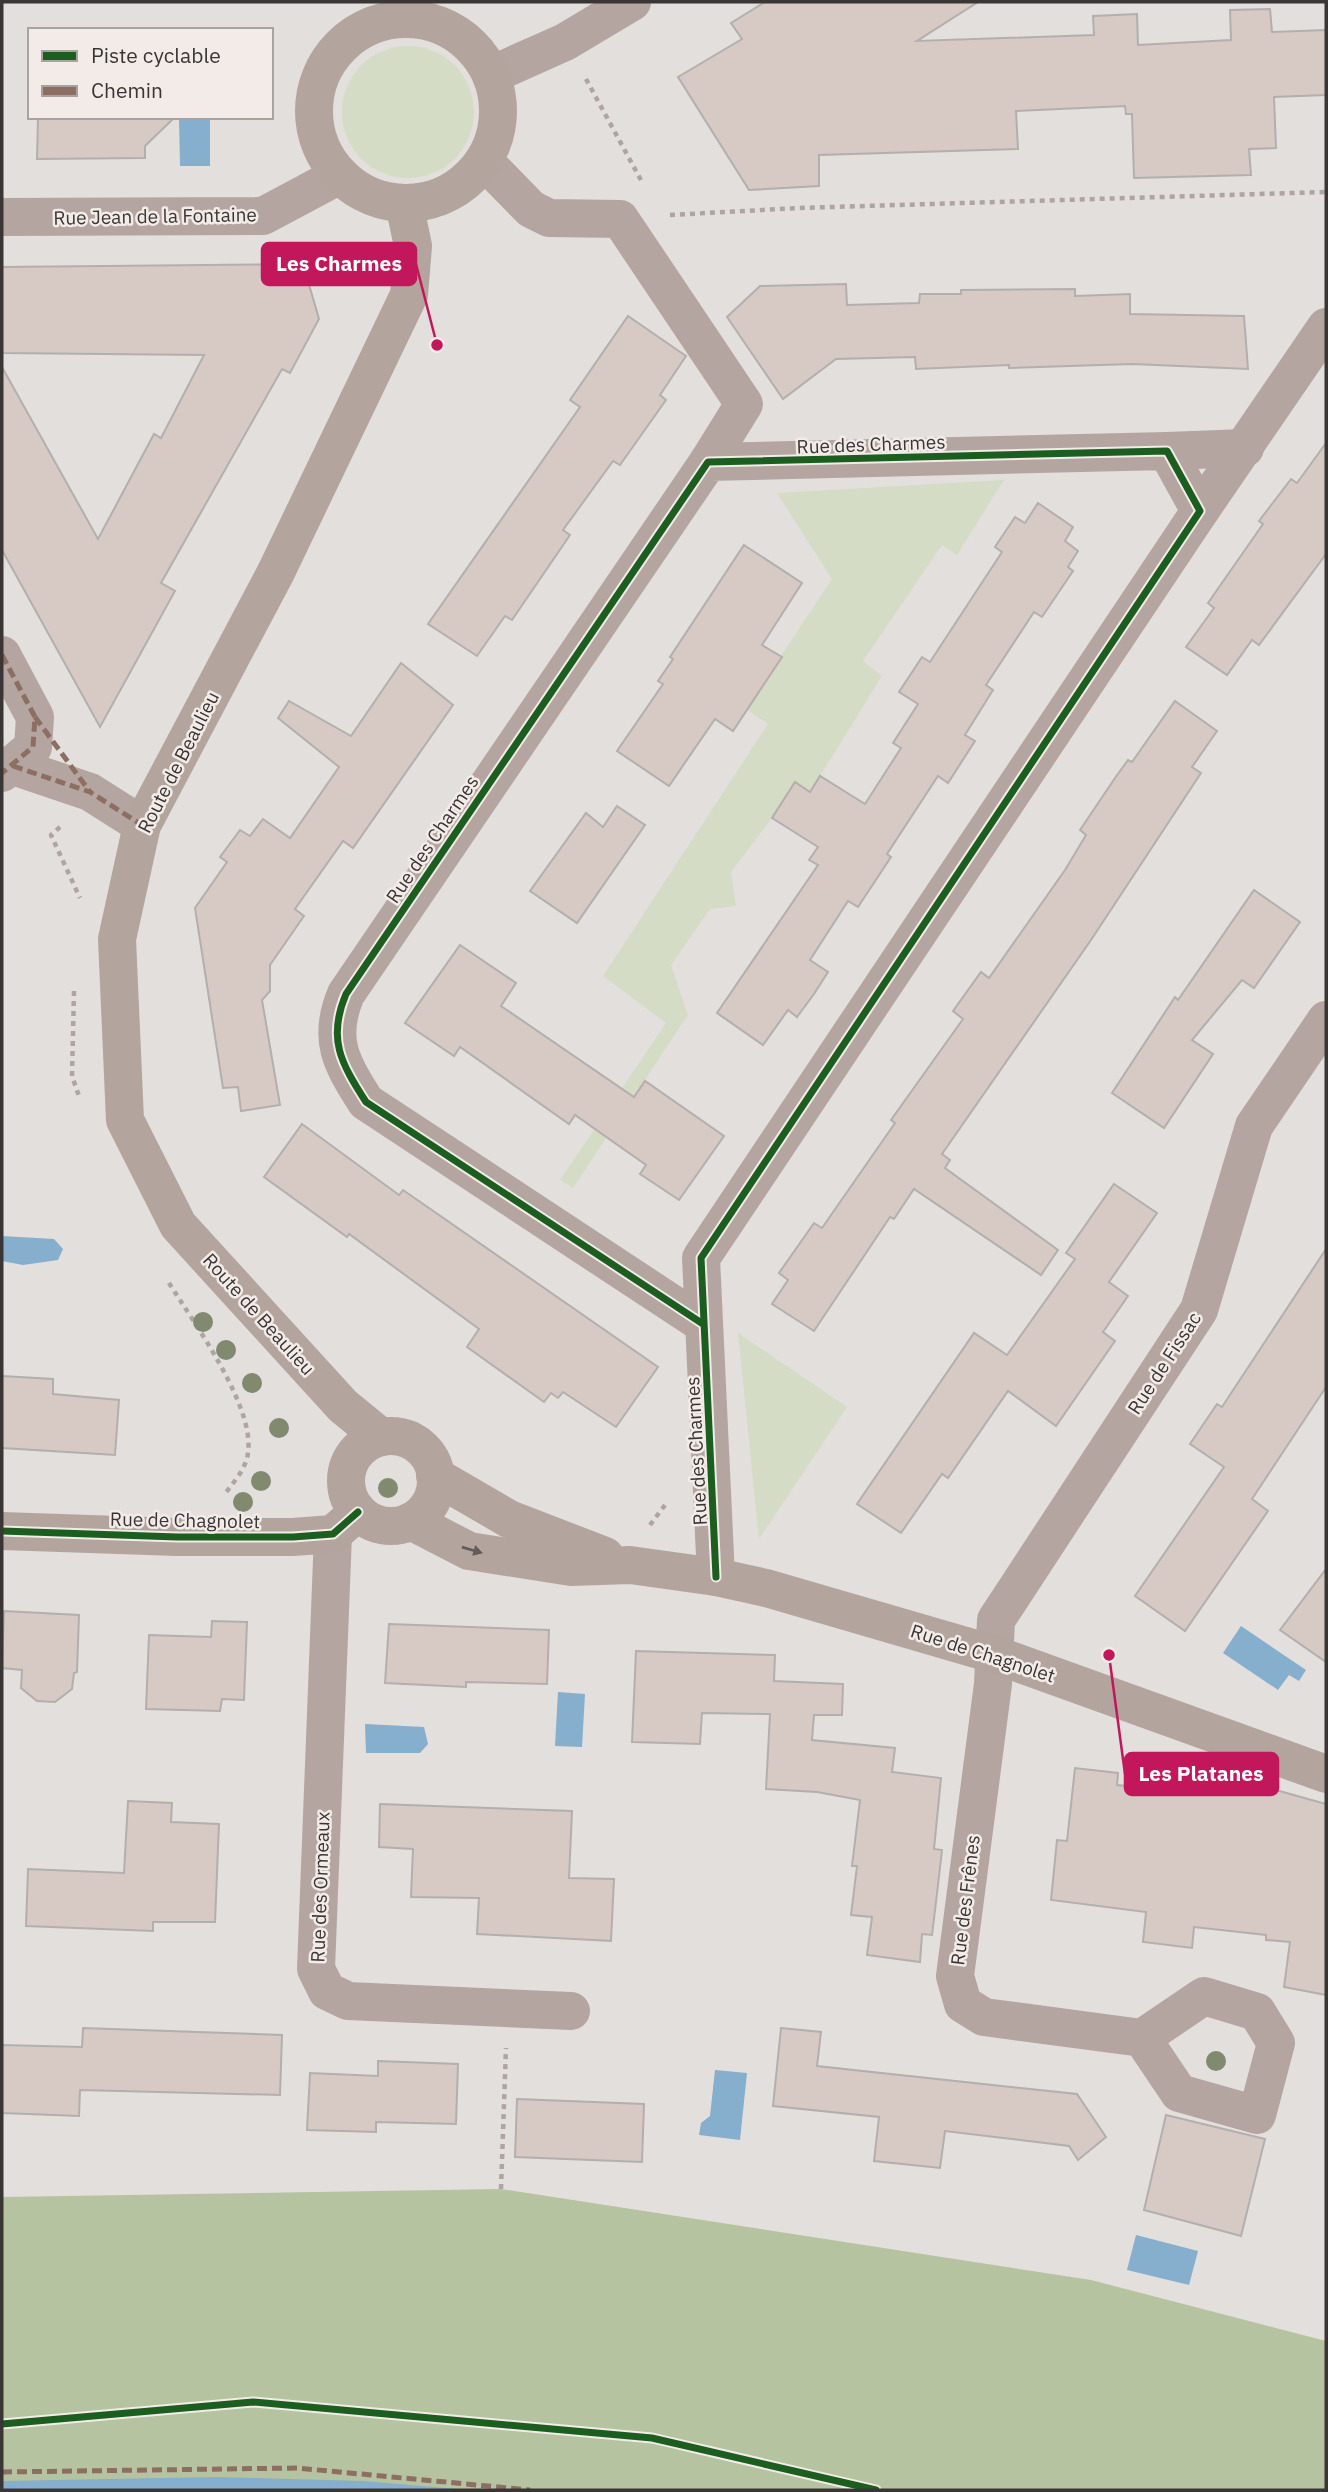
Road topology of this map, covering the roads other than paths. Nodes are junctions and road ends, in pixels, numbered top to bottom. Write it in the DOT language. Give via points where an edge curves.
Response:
graph roads {
  1 [pos="632,2"];
  2 [pos="407,11"];
  3 [pos="491,75"];
  4 [pos="484,160"];
  5 [pos="340,175"];
  6 [pos="404,203"];
  7 [pos="2,217"];
  8 [pos="1326,327"];
  9 [pos="744,404"];
  10 [pos="1245,448"];
  11 [pos="1167,451"];
  12 [pos="708,462"];
  13 [pos="782,462"];
  14 [pos="1200,511"];
  15 [pos="2,655"];
  16 [pos="35,716"];
  17 [pos="8,769"];
  18 [pos="90,792"];
  19 [pos="142,825"];
  20 [pos="1326,1020"];
  21 [pos="703,1324"];
  22 [pos="381,1437"];
  23 [pos="435,1476"];
  24 [pos="411,1521"];
  25 [pos="346,1523"];
  26 [pos="2,1531"];
  27 [pos="630,1565"];
  28 [pos="716,1577"];
  29 [pos="993,1654"];
  30 [pos="1326,1774"];
  31 [pos="571,2011"];
  32 [pos="1142,2038"];
  1 -- 3 [label="street" via="565,42"];
  2 -- 3 [label="street" via="466,41"];
  2 -- 5 [label="street" via="352,37 327,63 317,85 317,132 325,155"];
  3 -- 4 [label="street" via="498,119"];
  4 -- 6 [label="street" via="456,189 431,200"];
  4 -- 9 [label="street, Rue des Charmes" via="531,209 549,219 620,219"];
  5 -- 6 [label="street" via="358,190"];
  5 -- 7 [label="street, Rue Jean de la Fontaine" via="263,216"];
  6 -- 19 [label="street, Route de Beaulieu" via="413,246 409,295 276,572"];
  8 -- 10 [label="street, Rue des Charmes"];
  9 -- 12 [label="street, Rue des Charmes"];
  9 -- 13 [label="street, Rue des Charmes"];
  10 -- 11 [label="street, Rue des Charmes"];
  10 -- 14 [label="street, Rue des Charmes"];
  11 -- 13 [label="street, Rue des Charmes"];
  11 -- 14 [label="street"];
  12 -- 13 [label="street, Rue des Charmes"];
  12 -- 21 [label="street, Rue des Charmes" via="346,994 336,1017 343,1063 366,1102"];
  14 -- 21 [label="street, Rue des Charmes" via="701,1258"];
  15 -- 16 [label="street"];
  16 -- 17 [label="street" via="33,747"];
  16 -- 18 [label="street"];
  17 -- 18 [label="street"];
  18 -- 19 [label="street"];
  19 -- 22 [label="street, Route de Beaulieu" via="117,939 125,1120 178,1225 343,1406"];
  20 -- 29 [label="street, Rue de Fissac" via="1254,1126 1199,1310 996,1620"];
  21 -- 28 [label="street, Rue des Charmes"];
  22 -- 23 [label="street" via="417,1444 433,1464"];
  22 -- 25 [label="street" via="360,1448 347,1469"];
  23 -- 24 [label="street" via="430,1503"];
  23 -- 27 [label="street, Rue de Chagnolet" via="509,1519"];
  24 -- 25 [label="street, Rue de Chagnolet" via="387,1526"];
  24 -- 27 [label="street, Rue de Chagnolet, one-way" via="469,1551 571,1567"];
  25 -- 26 [label="street, Rue de Chagnolet" via="177,1538"];
  25 -- 31 [label="street, Rue des Ormeaux" via="316,1969 327,1991 348,2001"];
  27 -- 28 [label="street, Rue de Chagnolet"];
  28 -- 29 [label="street, Rue de Chagnolet"];
  29 -- 30 [label="street, Rue de Chagnolet"];
  29 -- 32 [label="street, Rue des Frênes" via="993,1684 955,1976 963,2004 984,2017"];
}
